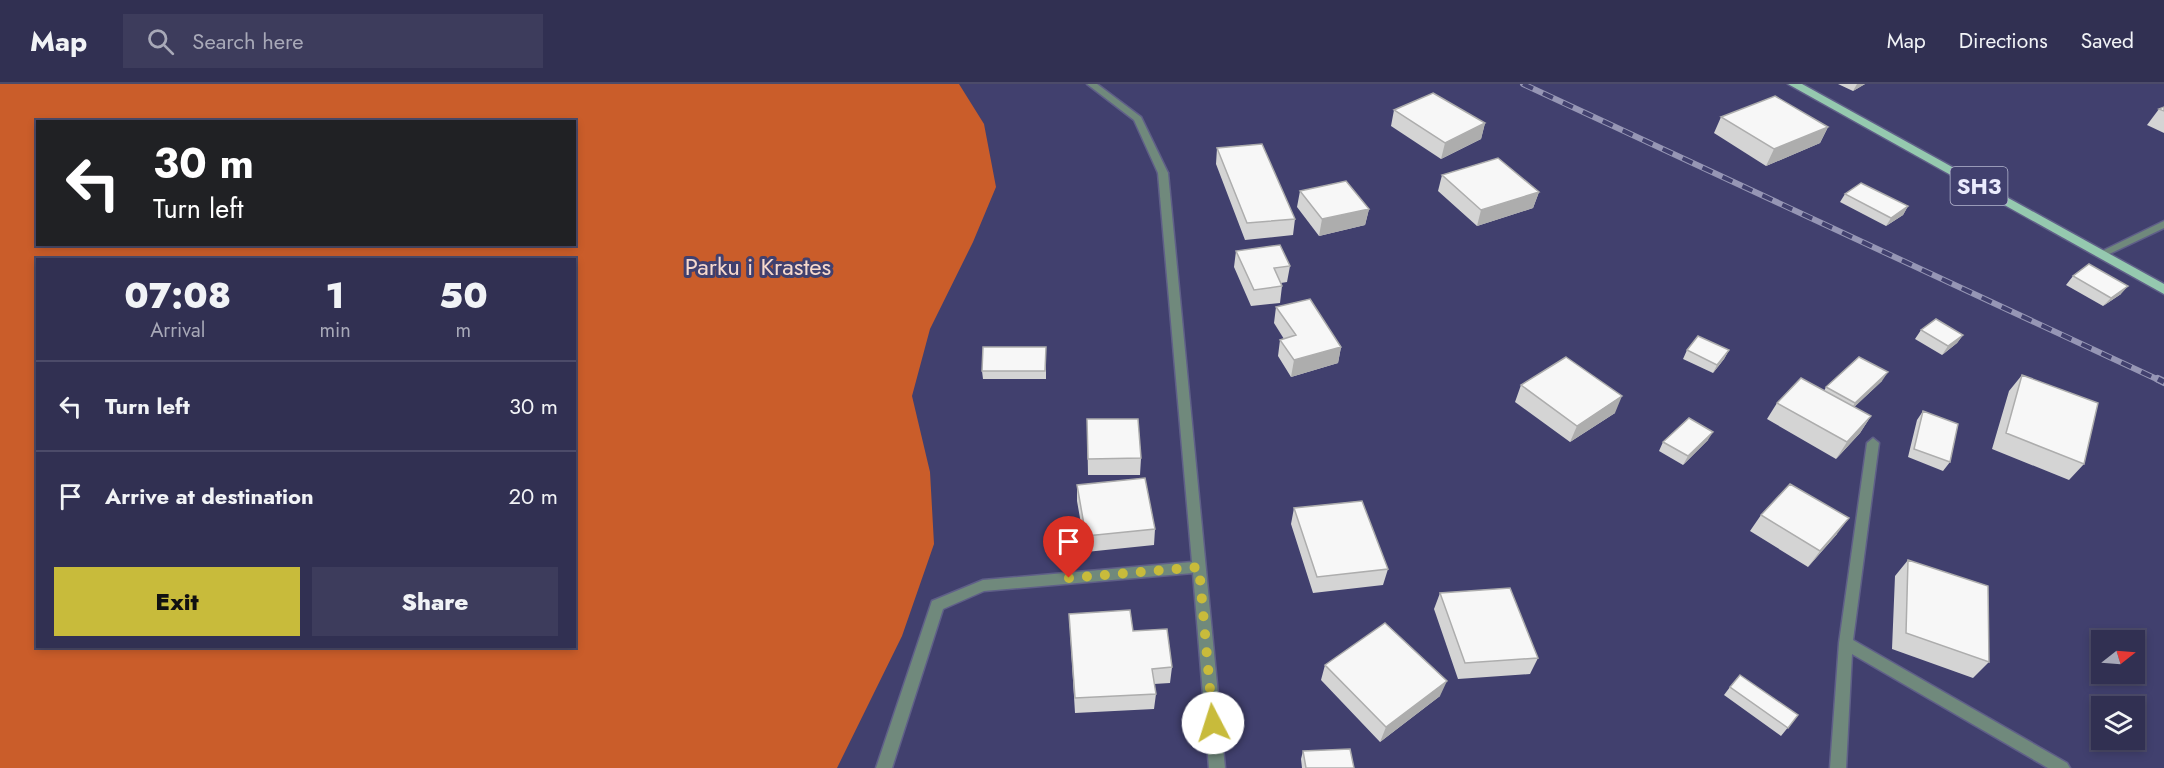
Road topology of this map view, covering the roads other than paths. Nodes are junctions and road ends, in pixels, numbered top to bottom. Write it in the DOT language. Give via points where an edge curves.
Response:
graph roads {
  1 [pos="1092,84"];
  2 [pos="1794,84"];
  3 [pos="2164,224"];
  4 [pos="2101,254"];
  5 [pos="2164,290"];
  6 [pos="1873,443"];
  7 [pos="1199,567"];
  8 [pos="1846,643"];
  9 [pos="885,768"];
  10 [pos="1217,768"];
  11 [pos="1838,768"];
  12 [pos="2062,768"];
  1 -- 7 [label="street" via="1138,118 1163,173"];
  2 -- 4 [label="main road, SH3"];
  3 -- 4 [label="street"];
  4 -- 5 [label="main road, SH3"];
  6 -- 8 [label="street"];
  7 -- 9 [label="street" via="983,585 937,604"];
  7 -- 10 [label="street"];
  8 -- 11 [label="street"];
  8 -- 12 [label="street"];
}
